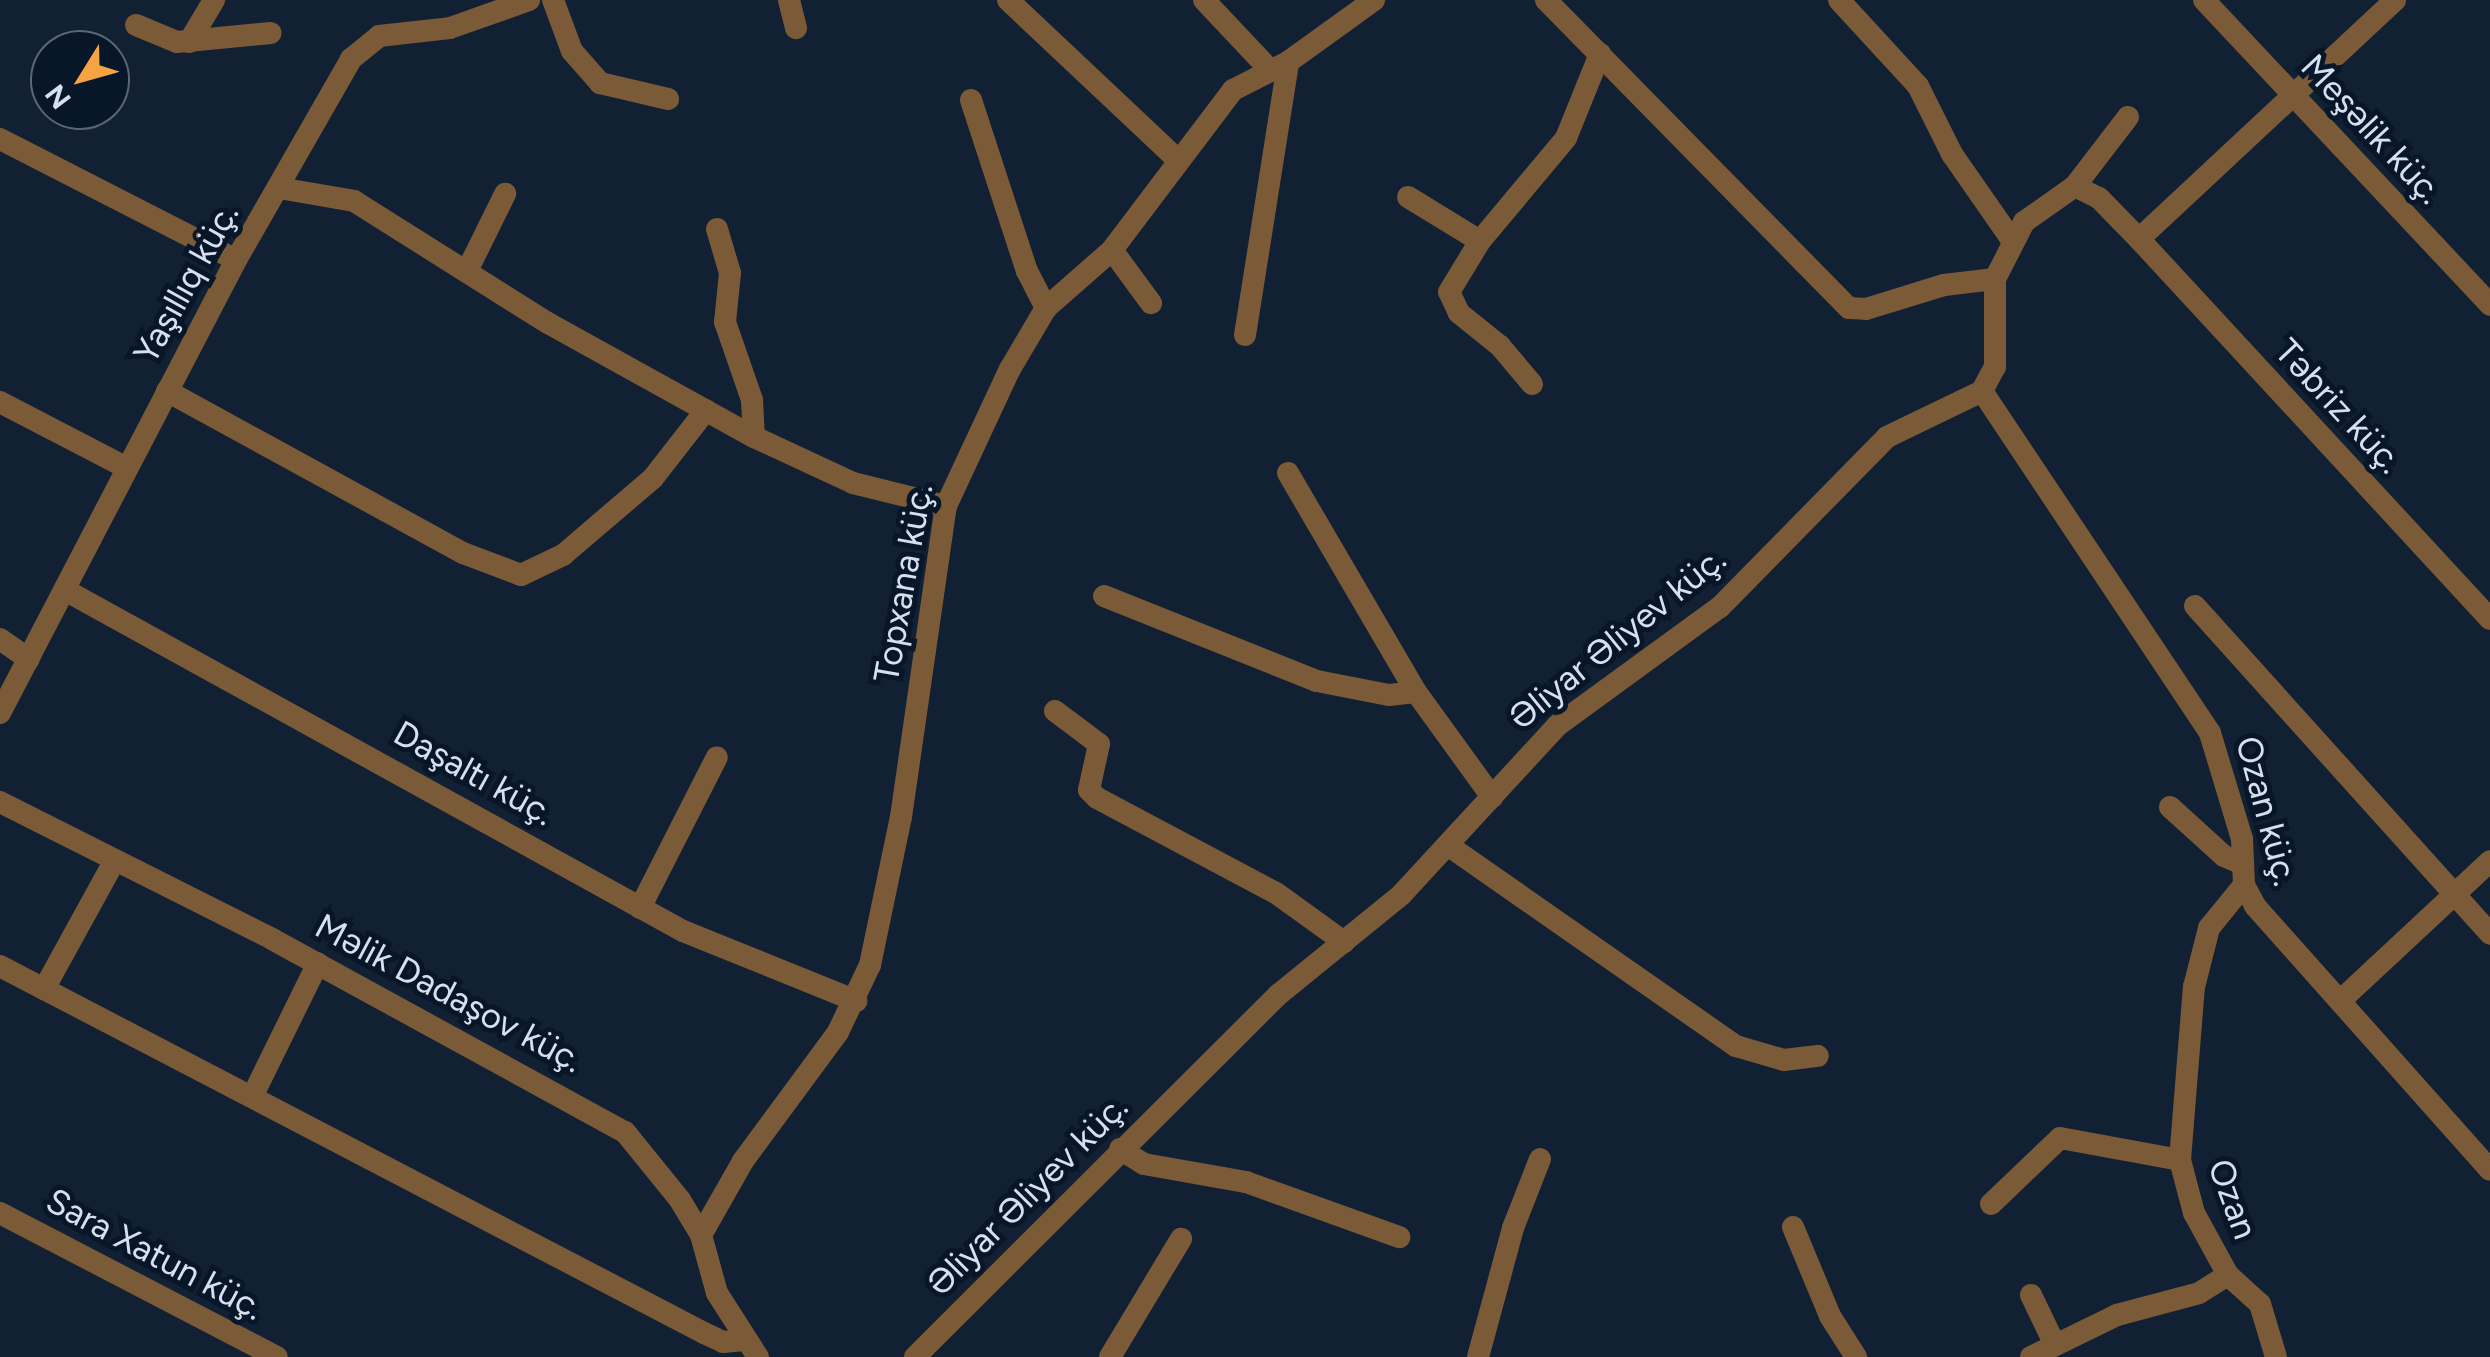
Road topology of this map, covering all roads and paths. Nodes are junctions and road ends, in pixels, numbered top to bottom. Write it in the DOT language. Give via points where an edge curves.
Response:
graph roads {
  1 [pos="214,0"];
  2 [pos="459,0"];
  3 [pos="528,0"];
  4 [pos="554,0"];
  5 [pos="789,0"];
  6 [pos="1008,0"];
  7 [pos="1204,0"];
  8 [pos="1374,0"];
  9 [pos="1546,0"];
  10 [pos="1838,0"];
  11 [pos="2204,0"];
  12 [pos="2395,0"];
  13 [pos="469,23"];
  14 [pos="136,25"];
  15 [pos="796,28"];
  16 [pos="271,32"];
  17 [pos="189,42"];
  18 [pos="1600,54"];
  19 [pos="1278,65"];
  20 [pos="2294,97"];
  21 [pos="668,99"];
  22 [pos="971,100"];
  23 [pos="2128,117"];
  24 [pos="0,139"];
  25 [pos="1176,159"];
  26 [pos="2075,186"];
  27 [pos="279,188"];
  28 [pos="505,194"];
  29 [pos="1408,198"];
  30 [pos="717,228"];
  31 [pos="2011,238"];
  32 [pos="2139,239"];
  33 [pos="1480,240"];
  34 [pos="1112,250"];
  35 [pos="236,260"];
  36 [pos="468,269"];
  37 [pos="1995,278"];
  38 [pos="1151,303"];
  39 [pos="2490,305"];
  40 [pos="1046,308"];
  41 [pos="1246,335"];
  42 [pos="1532,384"];
  43 [pos="167,391"];
  44 [pos="1982,391"];
  45 [pos="0,402"];
  46 [pos="706,410"];
  47 [pos="754,438"];
  48 [pos="125,468"];
  49 [pos="1288,473"];
  50 [pos="946,506"];
  51 [pos="65,590"];
  52 [pos="1104,596"];
  53 [pos="2195,606"];
  54 [pos="2490,619"];
  55 [pos="0,640"];
  56 [pos="28,659"];
  57 [pos="1416,692"];
  58 [pos="1055,711"];
  59 [pos="0,713"];
  60 [pos="718,758"];
  61 [pos="1492,797"];
  62 [pos="0,802"];
  63 [pos="2170,806"];
  64 [pos="1449,846"];
  65 [pos="115,860"];
  66 [pos="2490,861"];
  67 [pos="2244,874"];
  68 [pos="2454,894"];
  69 [pos="640,908"];
  70 [pos="2490,934"];
  71 [pos="1344,942"];
  72 [pos="318,964"];
  73 [pos="0,966"];
  74 [pos="44,989"];
  75 [pos="856,1001"];
  76 [pos="2340,1001"];
  77 [pos="1818,1056"];
  78 [pos="252,1098"];
  79 [pos="1120,1149"];
  80 [pos="1540,1159"];
  81 [pos="2180,1160"];
  82 [pos="2490,1170"];
  83 [pos="1991,1204"];
  84 [pos="0,1212"];
  85 [pos="1793,1227"];
  86 [pos="700,1235"];
  87 [pos="1399,1237"];
  88 [pos="1180,1239"];
  89 [pos="2228,1276"];
  90 [pos="2031,1295"];
  91 [pos="2055,1345"];
  92 [pos="751,1348"];
  93 [pos="277,1357"];
  94 [pos="916,1357"];
  95 [pos="1110,1357"];
  96 [pos="1478,1357"];
  97 [pos="1856,1357"];
  98 [pos="2031,1357"];
  99 [pos="2276,1357"];
  1 -- 17 [label="street"];
  2 -- 13 [label="street"];
  3 -- 13 [label="street, Yaşıllıq küç."];
  4 -- 21 [label="street" via="572,52 600,83"];
  5 -- 15 [label="street"];
  6 -- 25 [label="street"];
  7 -- 19 [label="street"];
  8 -- 19 [label="street, Topxana küç."];
  9 -- 18 [label="street"];
  10 -- 31 [label="street" via="1918,86 1952,154"];
  11 -- 20 [label="street, Meşəlik küç."];
  12 -- 20 [label="street"];
  13 -- 27 [label="street, Yaşıllıq küç." via="378,36 366,44 351,59"];
  14 -- 17 [label="street"];
  16 -- 17 [label="street"];
  18 -- 33 [label="street" via="1566,138"];
  18 -- 37 [label="street" via="1849,308"];
  19 -- 25 [label="street, Topxana küç." via="1233,90"];
  19 -- 41 [label="street"];
  20 -- 32 [label="street"];
  20 -- 39 [label="street, Meşəlik küç."];
  22 -- 40 [label="street" via="1027,271"];
  23 -- 26 [label="street"];
  24 -- 35 [label="street"];
  25 -- 34 [label="street, Topxana küç."];
  26 -- 31 [label="street"];
  26 -- 32 [label="street" via="2099,198"];
  27 -- 35 [label="street, Yaşıllıq küç."];
  27 -- 36 [label="street" via="354,201"];
  28 -- 36 [label="street"];
  29 -- 33 [label="street"];
  30 -- 47 [label="street" via="730,273 725,322 752,400"];
  31 -- 37 [label="street"];
  32 -- 54 [label="street, Təbriz küç."];
  33 -- 42 [label="street" via="1453,280 1451,302"];
  34 -- 38 [label="street"];
  34 -- 40 [label="street, Topxana küç."];
  35 -- 43 [label="street, Yaşıllıq küç."];
  36 -- 46 [label="street"];
  37 -- 44 [label="street" via="1995,367"];
  40 -- 50 [label="street, Topxana küç." via="976,431"];
  43 -- 46 [label="street" via="463,553 521,575 562,555 653,478"];
  43 -- 48 [label="street, Yaşıllıq küç."];
  44 -- 61 [label="street, Əliyar Əliyev küç." via="1886,437 1734,594 1558,725"];
  44 -- 67 [label="street, Ozan küç." via="2210,734"];
  45 -- 48 [label="street"];
  46 -- 47 [label="street"];
  47 -- 50 [label="street" via="853,482"];
  48 -- 51 [label="street, Yaşıllıq küç."];
  49 -- 57 [label="street"];
  50 -- 75 [label="street, Topxana küç." via="898,835 878,937"];
  51 -- 56 [label="street, Yaşıllıq küç."];
  51 -- 69 [label="street, Daşaltı küç."];
  52 -- 57 [label="street" via="1317,681 1389,695"];
  53 -- 68 [label="street"];
  55 -- 56 [label="street"];
  56 -- 59 [label="street, Yaşıllıq küç."];
  57 -- 61 [label="street"];
  58 -- 71 [label="street" via="1099,744 1089,790 1097,798 1276,893"];
  60 -- 69 [label="street"];
  61 -- 64 [label="street, Əliyar Əliyev küç."];
  62 -- 65 [label="street, Məlik Dadaşov küç."];
  63 -- 67 [label="street"];
  64 -- 71 [label="street, Əliyar Əliyev küç."];
  64 -- 77 [label="street" via="1736,1046 1784,1060"];
  65 -- 72 [label="street, Məlik Dadaşov küç."];
  65 -- 74 [label="street"];
  66 -- 68 [label="street"];
  67 -- 76 [label="street, Ozan küç." via="2268,926"];
  67 -- 81 [label="street, Ozan" via="2209,928 2194,987"];
  68 -- 70 [label="street"];
  68 -- 76 [label="street"];
  69 -- 75 [label="street, Daşaltı küç." via="722,951"];
  71 -- 79 [label="street, Əliyar Əliyev küç." via="1278,995"];
  72 -- 78 [label="street"];
  72 -- 86 [label="street, Məlik Dadaşov küç." via="625,1132 662,1170"];
  73 -- 74 [label="street"];
  74 -- 78 [label="street"];
  75 -- 86 [label="street, Topxana küç."];
  76 -- 82 [label="street, Ozan küç."];
  78 -- 92 [label="street" via="704,1334"];
  79 -- 87 [label="street" via="1144,1164 1246,1182"];
  79 -- 94 [label="street, Əliyar Əliyev küç."];
  80 -- 96 [label="street"];
  81 -- 83 [label="street" via="2060,1138"];
  81 -- 89 [label="street, Ozan" via="2194,1213"];
  84 -- 93 [label="street, Sara Xatun küç."];
  85 -- 97 [label="street" via="1830,1316"];
  86 -- 92 [label="street, Məlik Dadaşov küç." via="716,1293"];
  88 -- 95 [label="street"];
  89 -- 91 [label="street, Ozan" via="2199,1293 2117,1315"];
  89 -- 99 [label="street" via="2260,1304"];
  90 -- 91 [label="street"];
  91 -- 98 [label="street, Ozan"];
}
